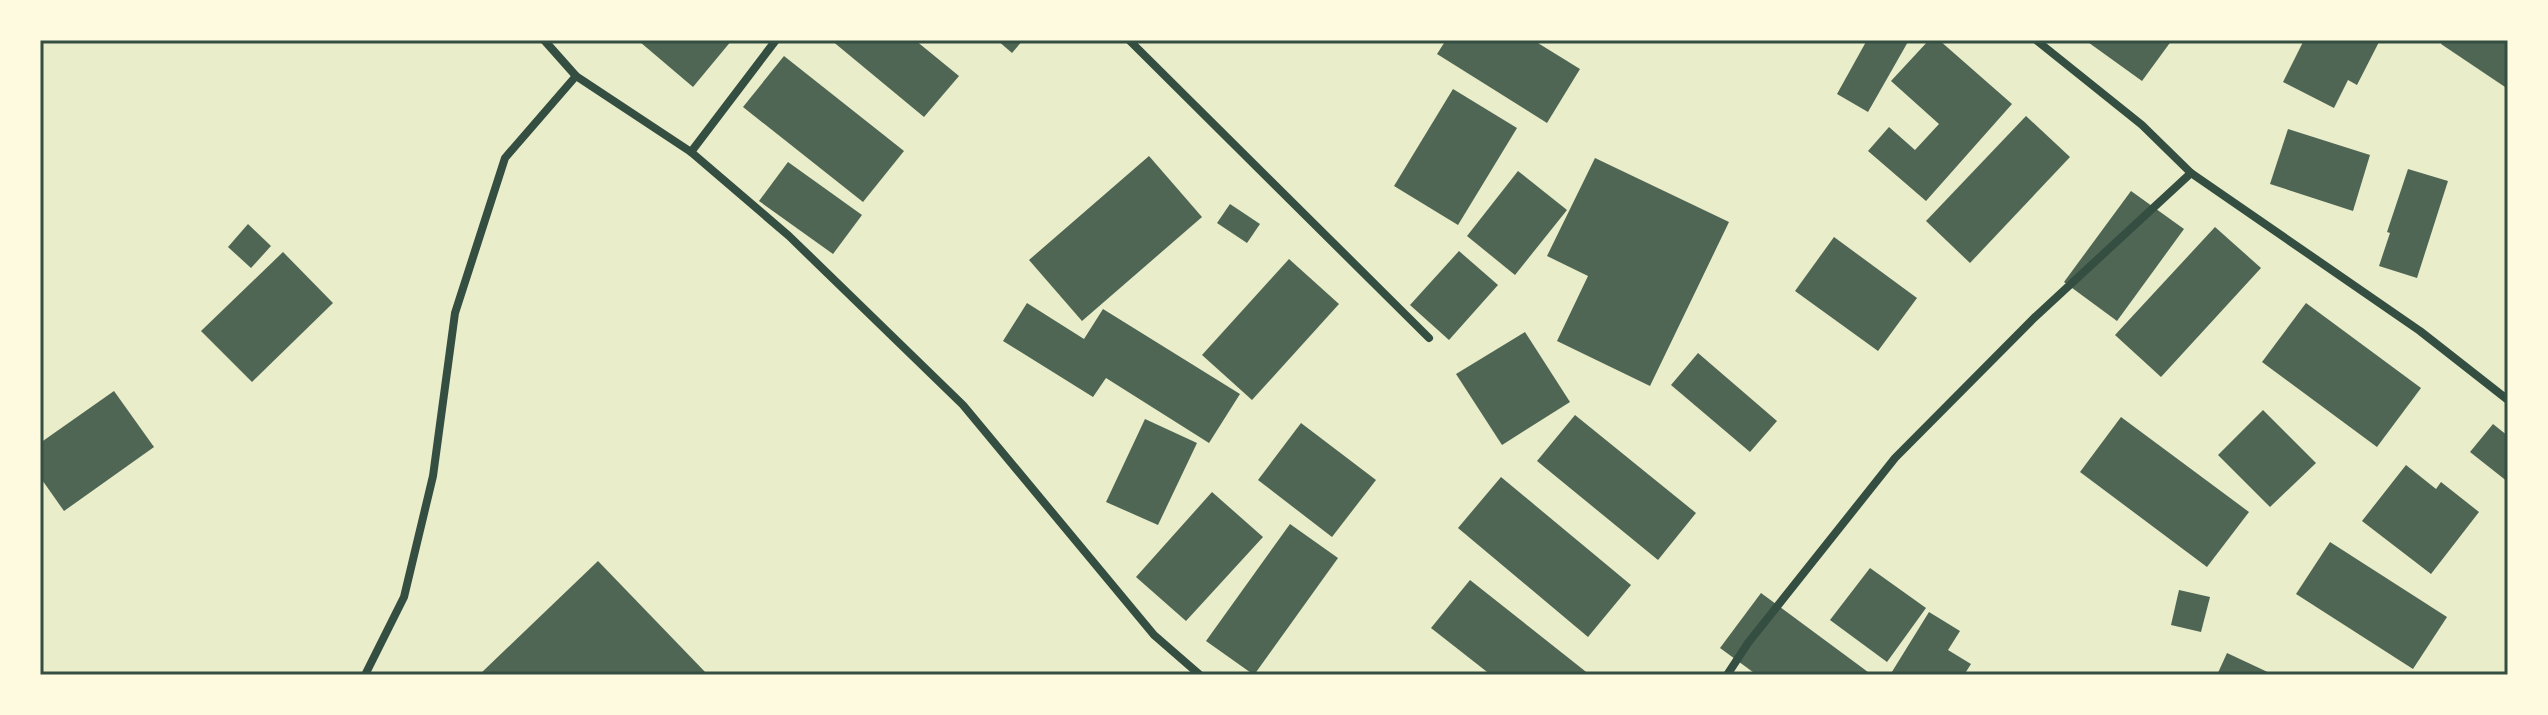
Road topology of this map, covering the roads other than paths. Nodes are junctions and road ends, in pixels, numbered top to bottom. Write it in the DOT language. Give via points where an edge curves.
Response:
graph roads {
  1 [pos="544,40"];
  2 [pos="776,40"];
  3 [pos="1129,40"];
  4 [pos="2036,40"];
  5 [pos="576,76"];
  6 [pos="691,152"];
  7 [pos="2191,173"];
  8 [pos="1429,338"];
  9 [pos="2508,400"];
  10 [pos="365,675"];
  11 [pos="1200,675"];
  12 [pos="1727,675"];
  1 -- 5 [label="street"];
  2 -- 6 [label="street"];
  3 -- 8 [label="street"];
  4 -- 7 [label="street" via="2142,125"];
  5 -- 6 [label="street"];
  5 -- 10 [label="street" via="505,158 455,313 433,476 404,597"];
  6 -- 11 [label="street" via="789,236 963,405 1154,635"];
  7 -- 9 [label="street" via="2420,331"];
  7 -- 12 [label="street" via="2034,318 1895,458"];
}
